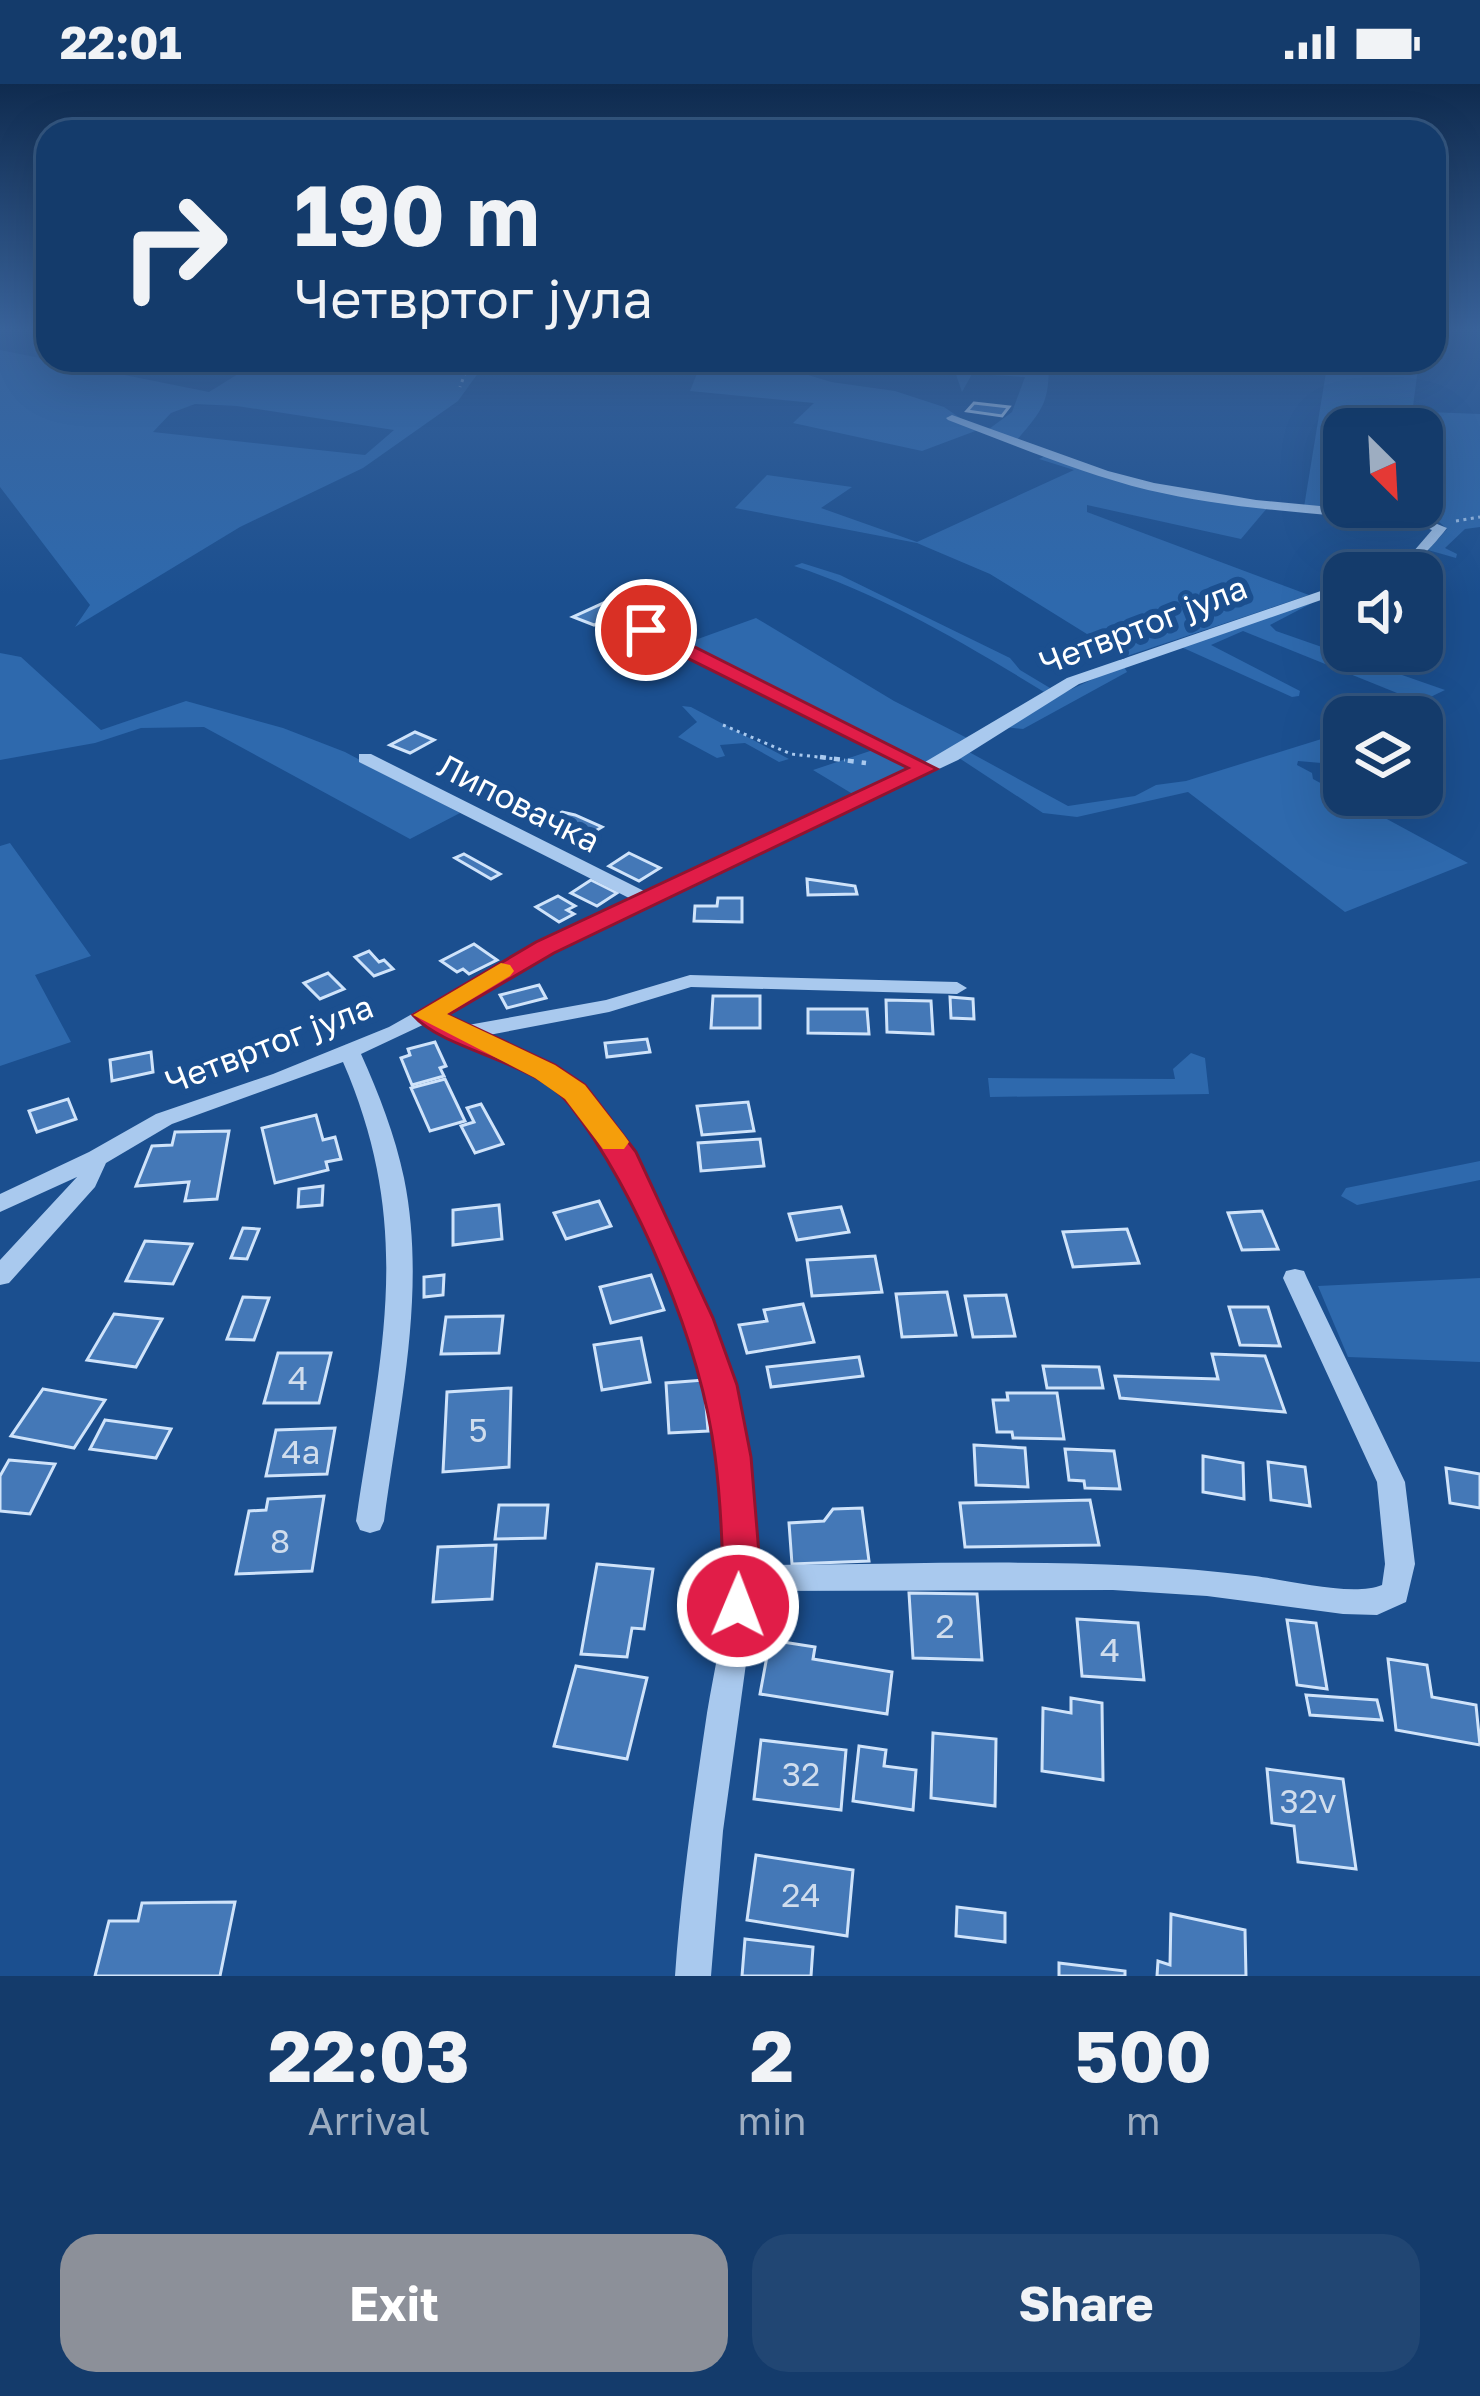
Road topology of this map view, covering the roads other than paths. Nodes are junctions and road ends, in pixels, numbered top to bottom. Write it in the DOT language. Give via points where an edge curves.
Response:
graph roads {
  1 [pos="952,418"];
  2 [pos="1420,552"];
  3 [pos="1323,593"];
  4 [pos="646,630"];
  5 [pos="365,758"];
  6 [pos="926,769"];
  7 [pos="646,900"];
  8 [pos="957,988"];
  9 [pos="427,1015"];
  10 [pos="467,1032"];
  11 [pos="350,1054"];
  12 [pos="97,1158"];
  13 [pos="0,1204"];
  14 [pos="0,1276"];
  15 [pos="1294,1278"];
  16 [pos="370,1521"];
  17 [pos="742,1578"];
  18 [pos="693,1976"];
  1 -- 2 [label="street" via="1154,487 1440,528"];
  3 -- 6 [label="street, Четвртог јула" via="1105,667"];
  4 -- 6 [label="street"];
  5 -- 7 [label="street, Липовачка"];
  6 -- 7 [label="street, Четвртог јула"];
  7 -- 9 [label="street, Четвртог јула"];
  8 -- 10 [label="street" via="690,981 609,1006"];
  9 -- 10 [label="street"];
  9 -- 11 [label="street, Четвртог јула"];
  10 -- 17 [label="street" via="575,1092 621,1152 720,1385"];
  11 -- 12 [label="street, Четвртог јула" via="164,1119"];
  11 -- 16 [label="street" via="383,1144 399,1242"];
  12 -- 13 [label="street, Четвртог јула"];
  12 -- 14 [label="street" via="87,1181"];
  15 -- 17 [label="street" via="1391,1482 1396,1593 1377,1602 1343,1601 1207,1582 1078,1576"];
  17 -- 18 [label="street"];
}
